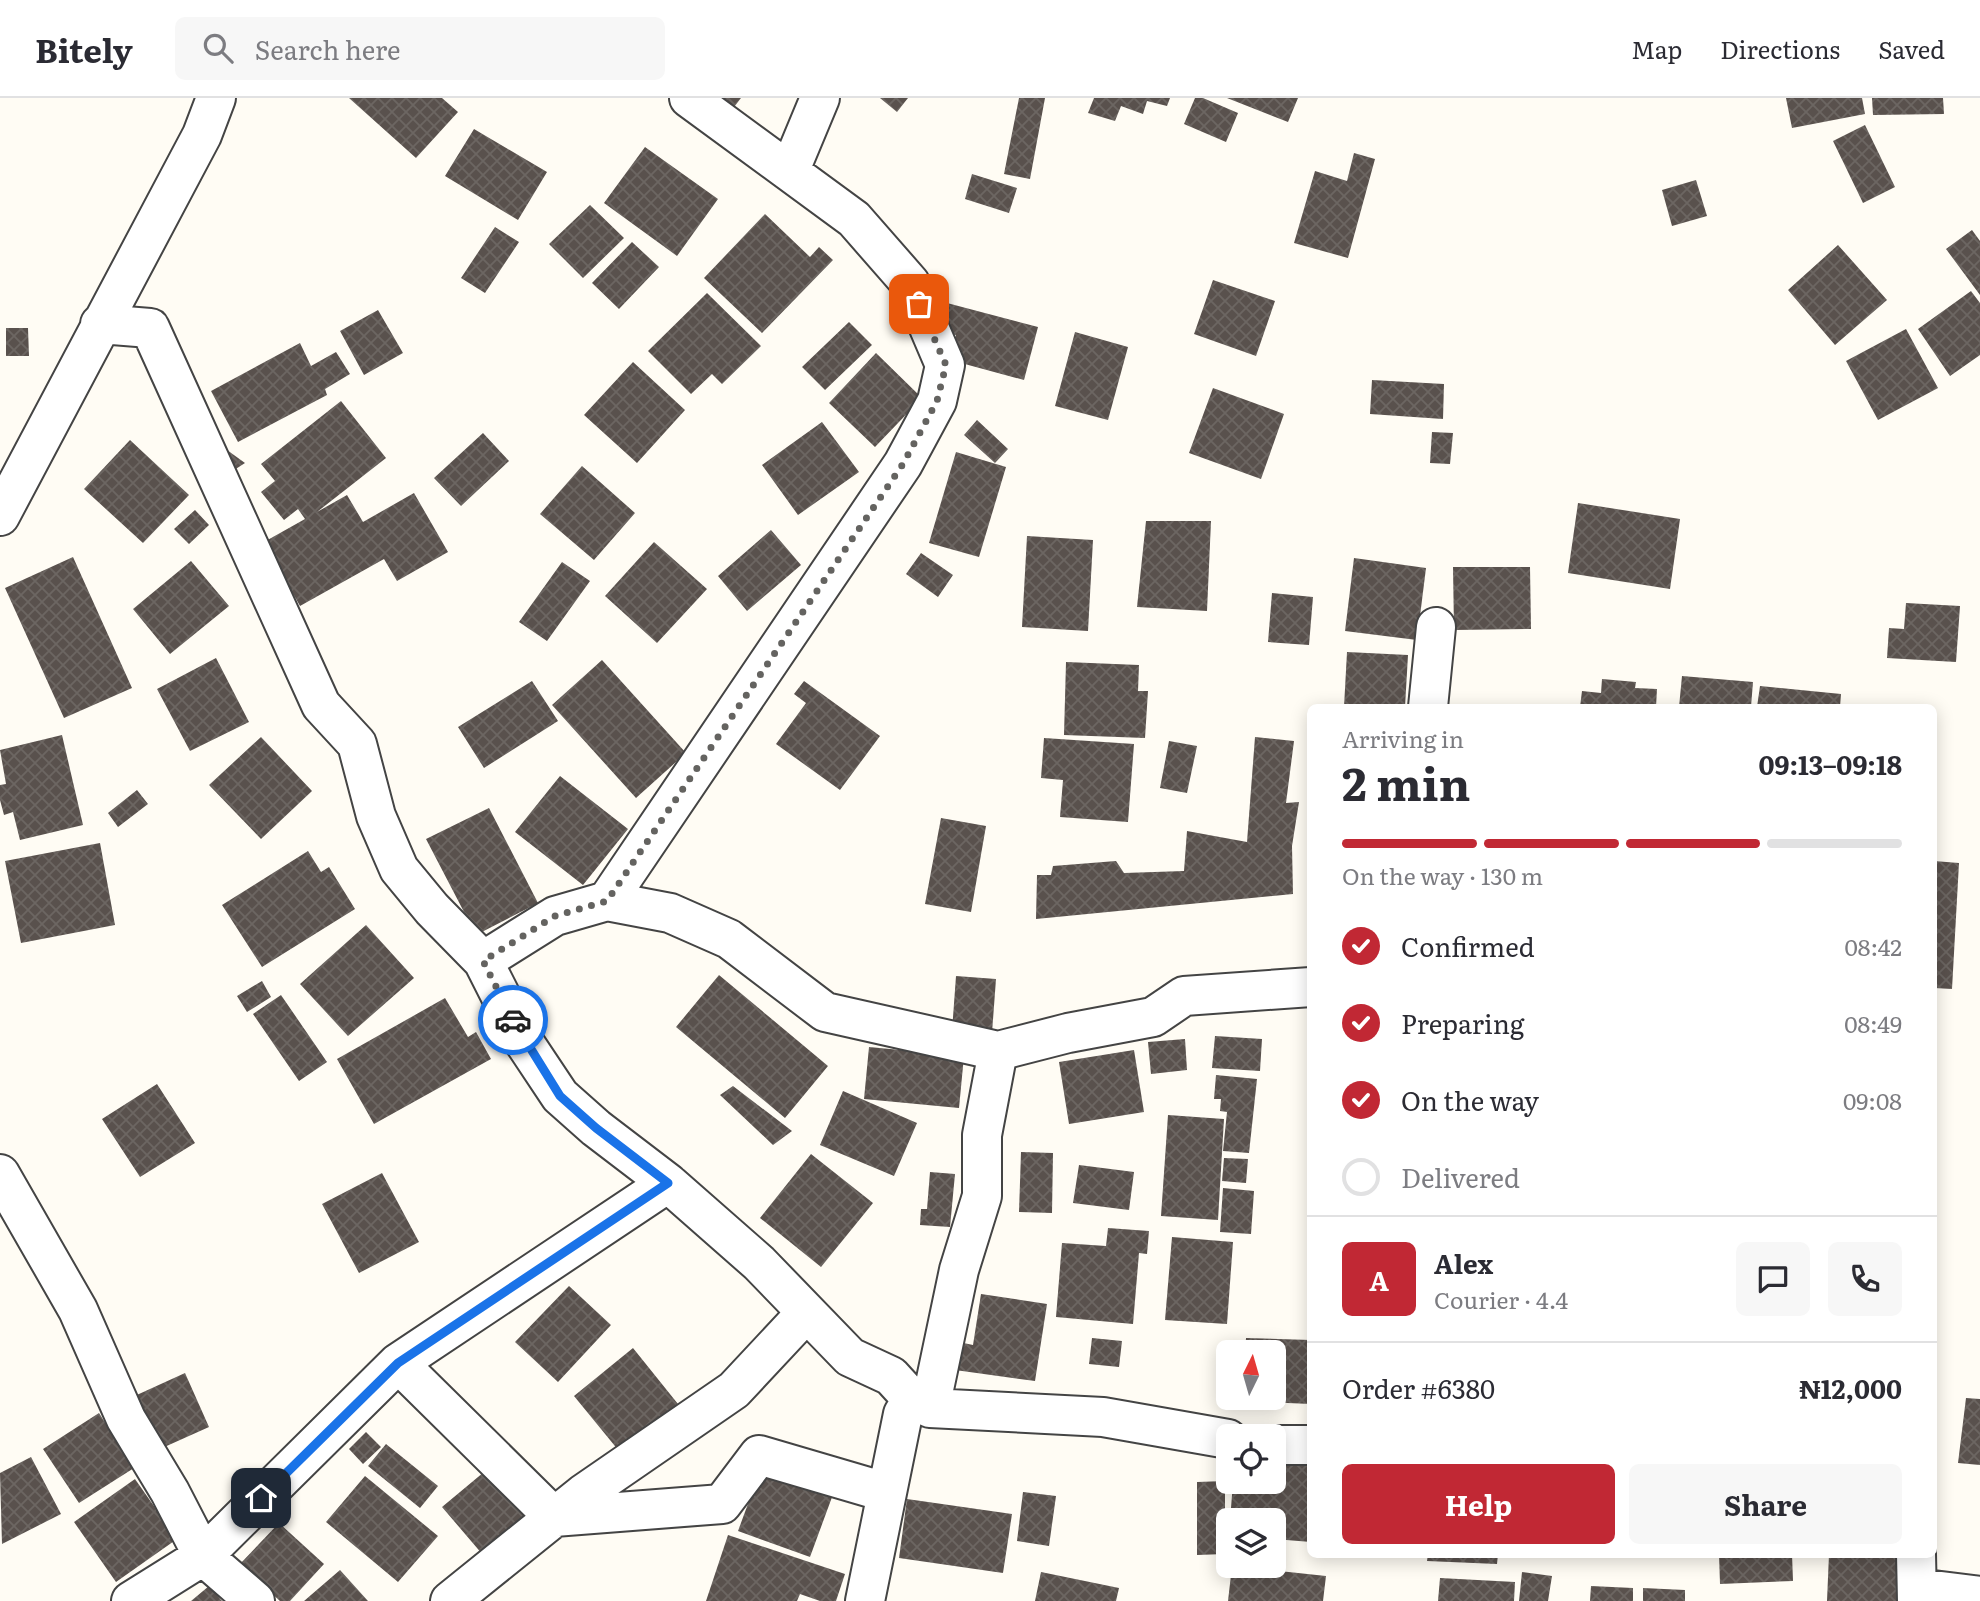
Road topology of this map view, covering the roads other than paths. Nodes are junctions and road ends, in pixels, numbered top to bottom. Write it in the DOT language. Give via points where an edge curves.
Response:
graph roads {
  1 [pos="216,98"];
  2 [pos="689,98"];
  3 [pos="820,98"];
  4 [pos="790,170"];
  5 [pos="100,324"];
  6 [pos="0,516"];
  7 [pos="1436,627"];
  8 [pos="1428,704"];
  9 [pos="607,901"];
  10 [pos="483,961"];
  11 [pos="1307,987"];
  12 [pos="998,1051"];
  13 [pos="0,1174"];
  14 [pos="668,1183"];
  15 [pos="805,1314"];
  16 [pos="398,1363"];
  17 [pos="921,1404"];
  18 [pos="1216,1437"];
  19 [pos="1307,1445"];
  20 [pos="1286,1446"];
  21 [pos="885,1492"];
  22 [pos="554,1517"];
  23 [pos="203,1556"];
  24 [pos="1917,1581"];
  25 [pos="1980,1596"];
  26 [pos="131,1601"];
  27 [pos="255,1601"];
  28 [pos="450,1601"];
  29 [pos="865,1601"];
  1 -- 5 [label="street" via="202,135"];
  2 -- 4 [label="street"];
  3 -- 4 [label="street"];
  4 -- 9 [label="street" via="855,219 910,283 946,365 937,401 903,464"];
  5 -- 6 [label="street"];
  5 -- 10 [label="street" via="150,328 321,705 357,744 376,816 399,869"];
  7 -- 8 [label="street"];
  9 -- 10 [label="street" via="555,916"];
  9 -- 12 [label="street" via="670,913 729,939 824,1012"];
  10 -- 14 [label="street" via="524,1042 560,1096"];
  11 -- 12 [label="street" via="1184,996 1153,1017"];
  12 -- 17 [label="street" via="982,1135 982,1196"];
  13 -- 23 [label="street" via="78,1310 126,1419"];
  14 -- 15 [label="street" via="759,1263"];
  14 -- 16 [label="street"];
  15 -- 17 [label="street" via="850,1357 891,1377"];
  15 -- 22 [label="street" via="734,1390"];
  16 -- 22 [label="street"];
  16 -- 23 [label="street"];
  17 -- 18 [label="street" via="1103,1418"];
  17 -- 21 [label="street" via="903,1414"];
  19 -- 20 [label="street"];
  21 -- 22 [label="street" via="760,1455 722,1504"];
  21 -- 29 [label="street"];
  22 -- 28 [label="street"];
  23 -- 26 [label="street"];
  23 -- 27 [label="street"];
  24 -- 25 [label="street"];
}
